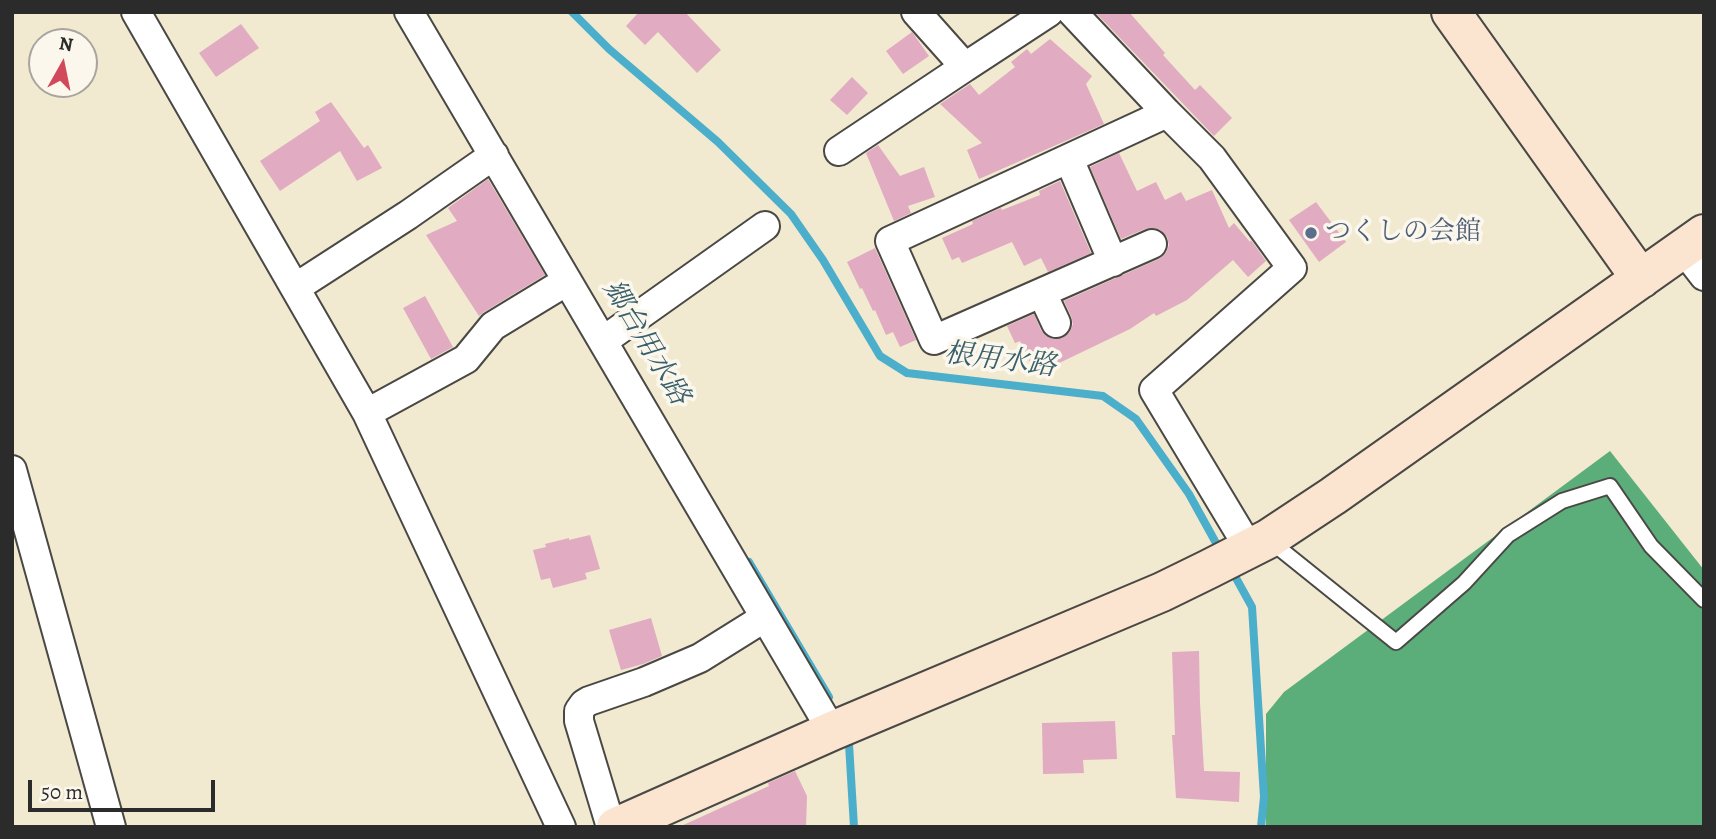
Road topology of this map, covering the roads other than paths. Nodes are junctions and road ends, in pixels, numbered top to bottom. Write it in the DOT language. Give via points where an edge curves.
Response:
graph roads {
  1 [pos="136,12"];
  2 [pos="409,12"];
  3 [pos="916,12"];
  4 [pos="1049,12"];
  5 [pos="1072,12"];
  6 [pos="1451,12"];
  7 [pos="965,67"];
  8 [pos="1167,113"];
  9 [pos="839,150"];
  10 [pos="494,155"];
  11 [pos="1069,159"];
  12 [pos="765,226"];
  13 [pos="1152,244"];
  14 [pos="1697,253"];
  15 [pos="1113,262"];
  16 [pos="1641,279"];
  17 [pos="567,281"];
  18 [pos="295,288"];
  19 [pos="1042,293"];
  20 [pos="1056,323"];
  21 [pos="610,336"];
  22 [pos="367,413"];
  23 [pos="12,470"];
  24 [pos="1241,552"];
  25 [pos="1704,600"];
  26 [pos="764,618"];
  27 [pos="832,731"];
  28 [pos="672,816"];
  29 [pos="111,827"];
  30 [pos="561,827"];
  31 [pos="614,827"];
  1 -- 18 [label="street"];
  2 -- 10 [label="street"];
  3 -- 7 [label="street"];
  4 -- 7 [label="street"];
  5 -- 8 [label="street"];
  6 -- 16 [label="street"];
  7 -- 9 [label="street"];
  8 -- 11 [label="street"];
  8 -- 24 [label="street" via="1212,158 1292,268 1154,390"];
  10 -- 17 [label="street"];
  10 -- 18 [label="street"];
  11 -- 15 [label="street"];
  11 -- 19 [label="street" via="890,241 934,340"];
  12 -- 21 [label="street"];
  13 -- 15 [label="street"];
  14 -- 16 [label="street"];
  15 -- 19 [label="street"];
  16 -- 24 [label="street" via="1334,496"];
  17 -- 21 [label="street"];
  17 -- 22 [label="street" via="493,326 466,359"];
  18 -- 22 [label="street"];
  19 -- 20 [label="street"];
  21 -- 26 [label="street"];
  22 -- 30 [label="street"];
  23 -- 29 [label="street"];
  24 -- 25 [label="lane" via="1396,642 1464,583 1508,535 1562,501 1610,486 1651,546"];
  24 -- 27 [label="street" via="1162,592"];
  26 -- 27 [label="street"];
  26 -- 31 [label="street" via="699,658 584,704 579,721"];
  27 -- 28 [label="street"];
  28 -- 31 [label="street"];
}
